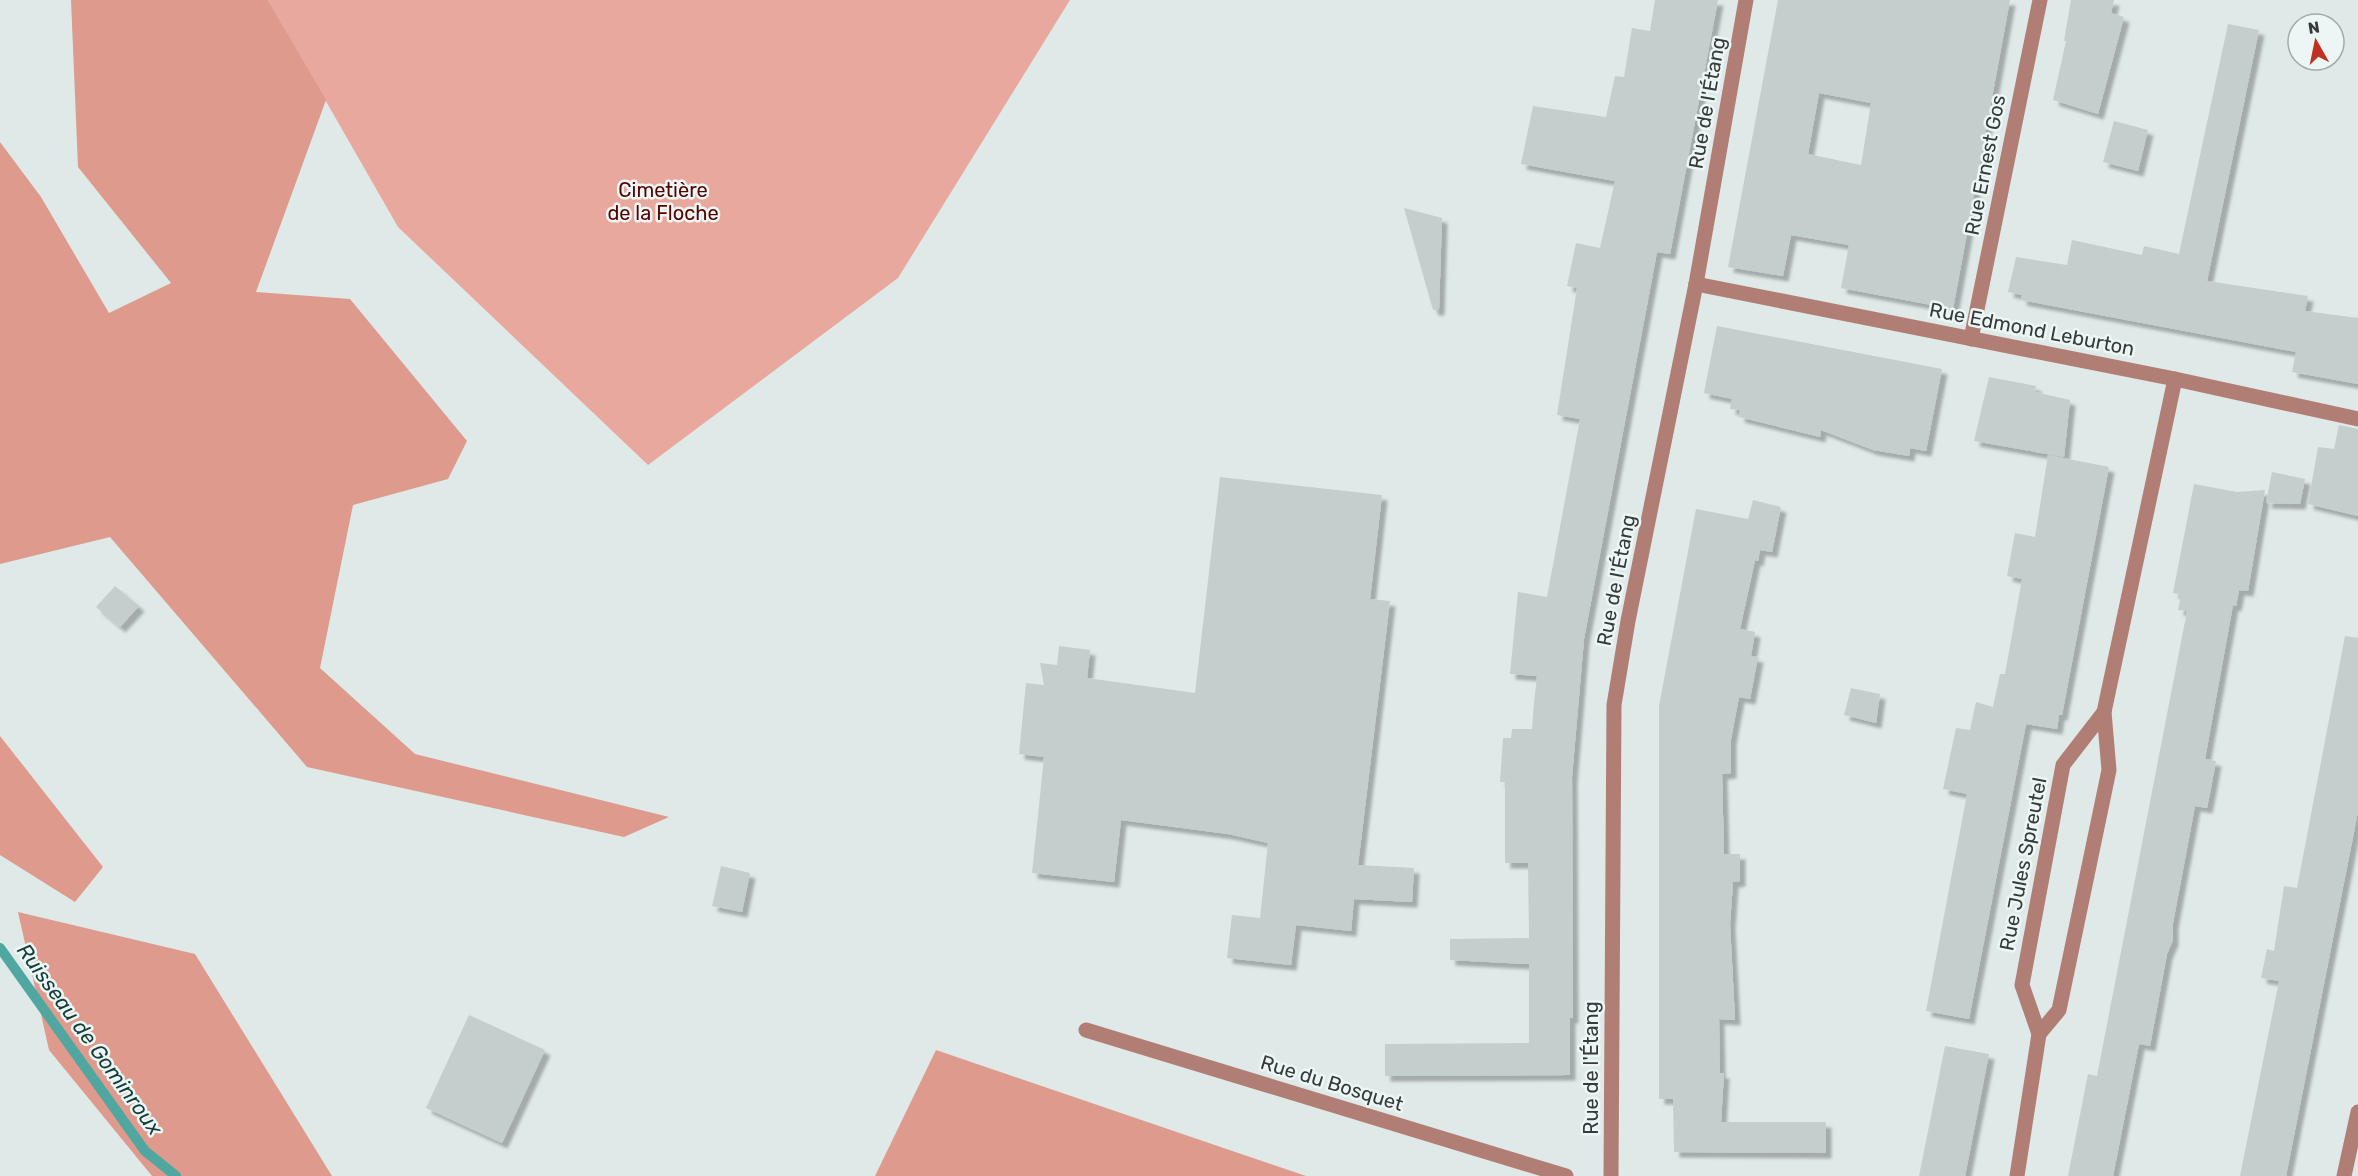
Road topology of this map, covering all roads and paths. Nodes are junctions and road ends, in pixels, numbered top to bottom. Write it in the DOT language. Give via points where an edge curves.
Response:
graph roads {
  1 [pos="1746,0"];
  2 [pos="2040,0"];
  3 [pos="1696,284"];
  4 [pos="1971,339"];
  5 [pos="2175,379"];
  6 [pos="2358,419"];
  7 [pos="2104,712"];
  8 [pos="1086,1030"];
  9 [pos="2039,1034"];
  10 [pos="2358,1112"];
  11 [pos="1566,1176"];
  12 [pos="1611,1176"];
  13 [pos="2017,1176"];
  14 [pos="2344,1176"];
  1 -- 3 [label="street, Rue de l'Étang"];
  2 -- 4 [label="street, Rue Ernest Gos"];
  3 -- 4 [label="street, Rue Edmond Leburton"];
  3 -- 12 [label="street, Rue de l'Étang" via="1614,705"];
  4 -- 5 [label="street, Rue Edmond Leburton"];
  5 -- 6 [label="street, Rue Edmond Leburton"];
  5 -- 7 [label="street, Rue Jules Spreutel"];
  7 -- 9 [label="street, Rue Jules Spreutel" via="2109,770 2059,1010"];
  7 -- 9 [label="street, Rue Jules Spreutel" via="2063,765 2022,985"];
  8 -- 11 [label="street, Rue du Bosquet"];
  9 -- 13 [label="street, Rue Jules Spreutel"];
  10 -- 14 [label="street"];
}
